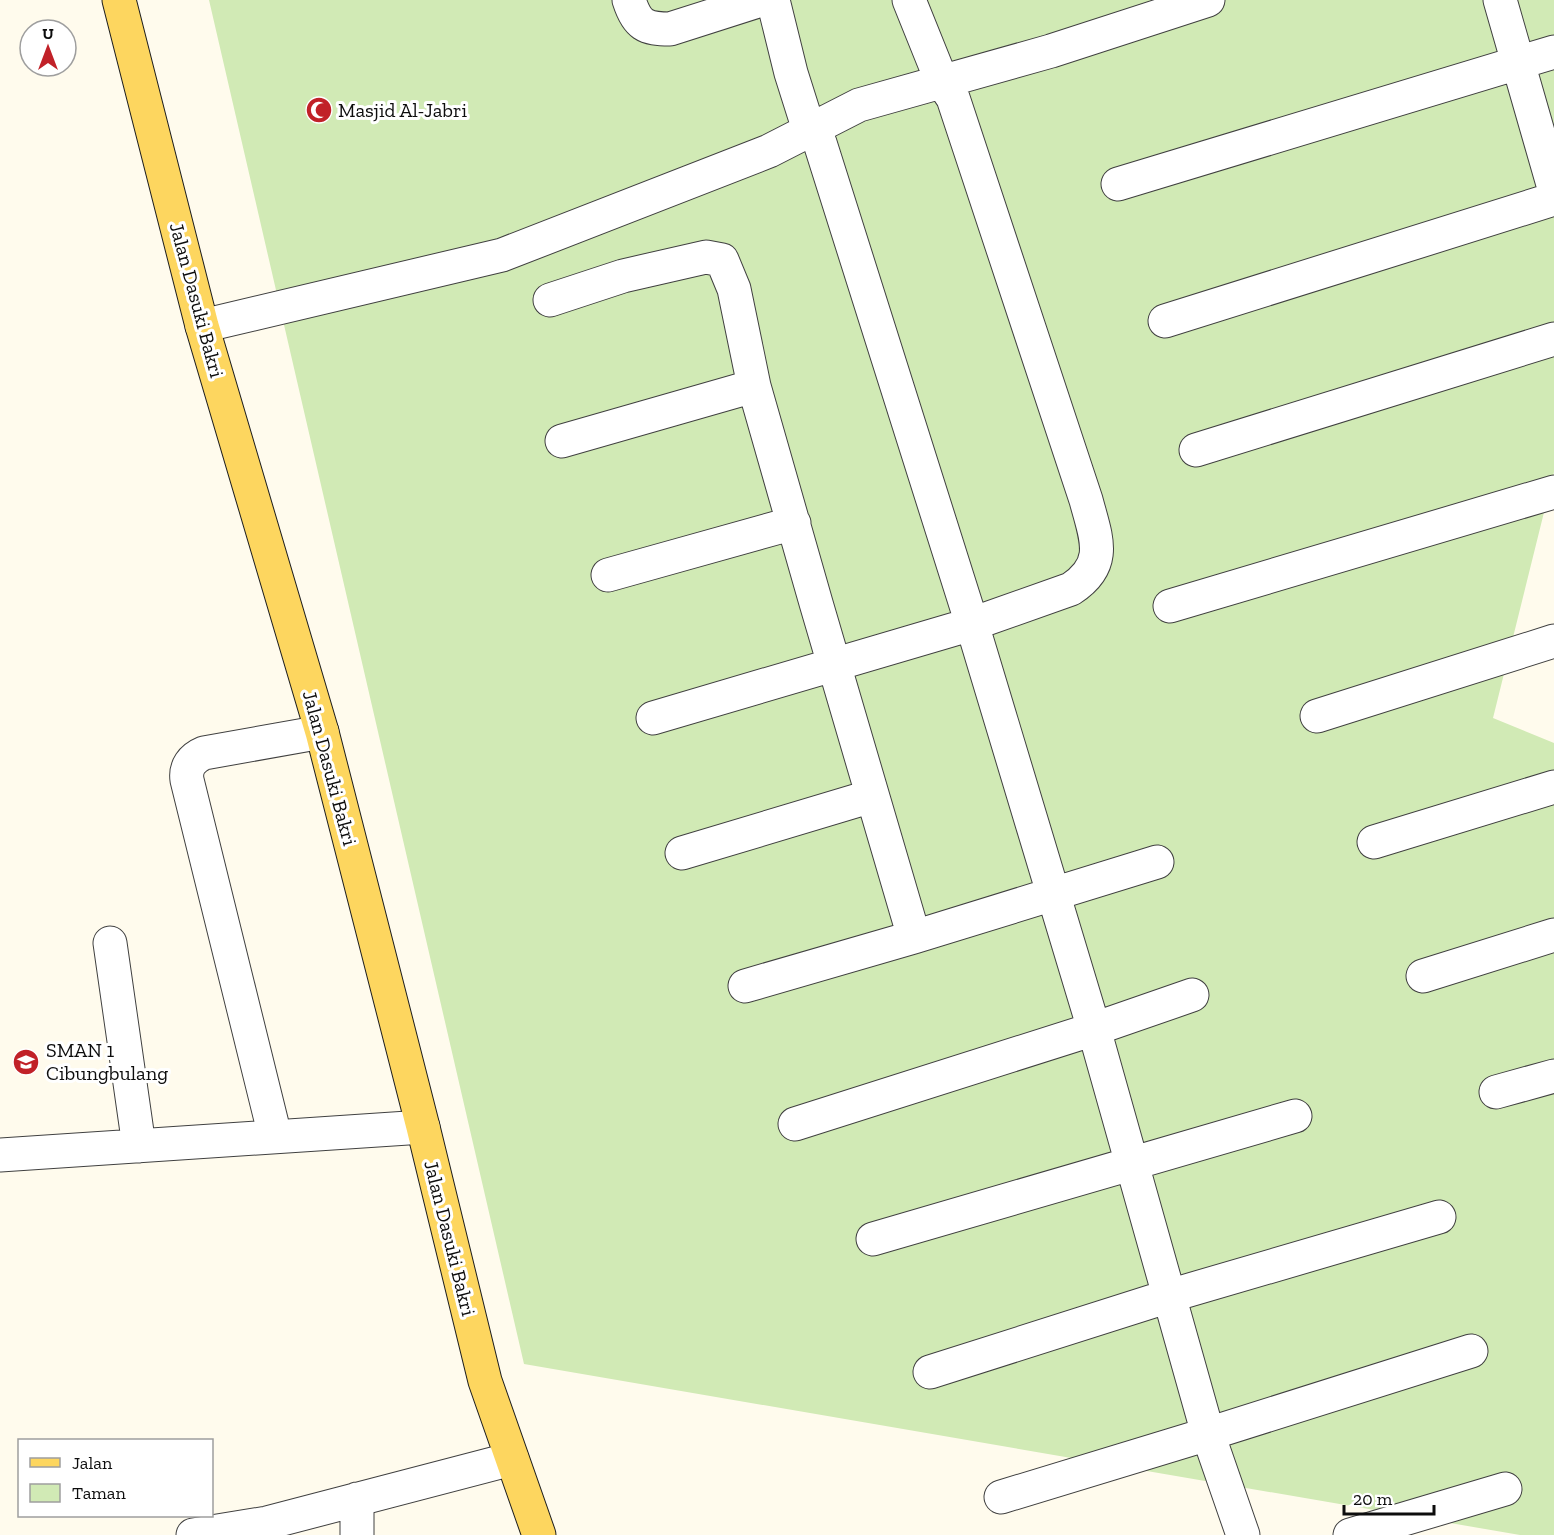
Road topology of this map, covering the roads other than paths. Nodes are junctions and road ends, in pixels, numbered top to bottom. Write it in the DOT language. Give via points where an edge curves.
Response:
graph roads {
  1 [pos="119,0"];
  2 [pos="629,0"];
  3 [pos="761,0"];
  4 [pos="773,0"];
  5 [pos="909,0"];
  6 [pos="1208,0"];
  7 [pos="1500,0"];
  8 [pos="1554,52"];
  9 [pos="1518,63"];
  10 [pos="942,82"];
  11 [pos="808,130"];
  12 [pos="1118,184"];
  13 [pos="1554,188"];
  14 [pos="1554,199"];
  15 [pos="550,300"];
  16 [pos="1165,321"];
  17 [pos="202,326"];
  18 [pos="1554,339"];
  19 [pos="754,386"];
  20 [pos="562,441"];
  21 [pos="1196,450"];
  22 [pos="1554,492"];
  23 [pos="794,523"];
  24 [pos="608,575"];
  25 [pos="1170,606"];
  26 [pos="972,624"];
  27 [pos="1554,641"];
  28 [pos="834,665"];
  29 [pos="1317,716"];
  30 [pos="653,718"];
  31 [pos="322,732"];
  32 [pos="1554,787"];
  33 [pos="872,796"];
  34 [pos="1374,842"];
  35 [pos="682,853"];
  36 [pos="1157,862"];
  37 [pos="1053,894"];
  38 [pos="1554,935"];
  39 [pos="914,937"];
  40 [pos="110,943"];
  41 [pos="1423,976"];
  42 [pos="745,986"];
  43 [pos="1192,995"];
  44 [pos="1094,1029"];
  45 [pos="1554,1076"];
  46 [pos="1496,1092"];
  47 [pos="1295,1116"];
  48 [pos="795,1124"];
  49 [pos="423,1127"];
  50 [pos="274,1136"];
  51 [pos="139,1146"];
  52 [pos="0,1155"];
  53 [pos="1130,1163"];
  54 [pos="1439,1216"];
  55 [pos="873,1239"];
  56 [pos="1169,1296"];
  57 [pos="1471,1351"];
  58 [pos="930,1372"];
  59 [pos="1209,1434"];
  60 [pos="512,1459"];
  61 [pos="1505,1489"];
  62 [pos="1000,1497"];
  63 [pos="357,1499"];
  64 [pos="193,1535"];
  65 [pos="357,1535"];
  66 [pos="539,1535"];
  67 [pos="1243,1535"];
  68 [pos="1350,1535"];
  1 -- 17 [label="main road, Jalan Dasuki Bakri"];
  2 -- 3 [label="street" via="638,21 657,29 670,29"];
  4 -- 11 [label="street"];
  5 -- 10 [label="street"];
  6 -- 10 [label="street"];
  7 -- 9 [label="street"];
  8 -- 9 [label="street"];
  9 -- 12 [label="street"];
  9 -- 13 [label="street"];
  10 -- 11 [label="street" via="859,105"];
  10 -- 26 [label="street" via="953,98 1098,546 1095,564 1084,580 1071,589"];
  11 -- 17 [label="street" via="769,151 502,255"];
  11 -- 26 [label="street" via="820,143"];
  14 -- 16 [label="street"];
  15 -- 19 [label="street" via="686,261 706,257 722,260 734,289"];
  17 -- 31 [label="main road, Jalan Dasuki Bakri"];
  18 -- 21 [label="street"];
  19 -- 20 [label="street"];
  19 -- 23 [label="street"];
  22 -- 25 [label="street"];
  23 -- 24 [label="street"];
  23 -- 28 [label="street"];
  26 -- 28 [label="street"];
  26 -- 37 [label="street"];
  27 -- 29 [label="street"];
  28 -- 30 [label="street"];
  28 -- 33 [label="street"];
  31 -- 49 [label="main road, Jalan Dasuki Bakri"];
  31 -- 50 [label="street" via="204,753 193,759 187,771"];
  32 -- 34 [label="street"];
  33 -- 35 [label="street"];
  33 -- 39 [label="street"];
  36 -- 37 [label="street"];
  37 -- 39 [label="street"];
  37 -- 44 [label="street"];
  38 -- 41 [label="street"];
  39 -- 42 [label="street"];
  40 -- 51 [label="street"];
  43 -- 44 [label="street"];
  44 -- 48 [label="street"];
  44 -- 53 [label="street"];
  45 -- 46 [label="street"];
  47 -- 53 [label="street"];
  49 -- 50 [label="street"];
  49 -- 60 [label="main road, Jalan Dasuki Bakri" via="485,1381"];
  50 -- 51 [label="street"];
  51 -- 52 [label="street"];
  53 -- 55 [label="street"];
  53 -- 56 [label="street"];
  54 -- 56 [label="street"];
  56 -- 58 [label="street"];
  56 -- 59 [label="street"];
  57 -- 59 [label="street"];
  59 -- 62 [label="street"];
  59 -- 67 [label="street"];
  60 -- 63 [label="street"];
  60 -- 66 [label="main road, Jalan Dasuki Bakri"];
  61 -- 68 [label="street"];
  63 -- 64 [label="street" via="267,1523"];
  63 -- 65 [label="street"];
}
